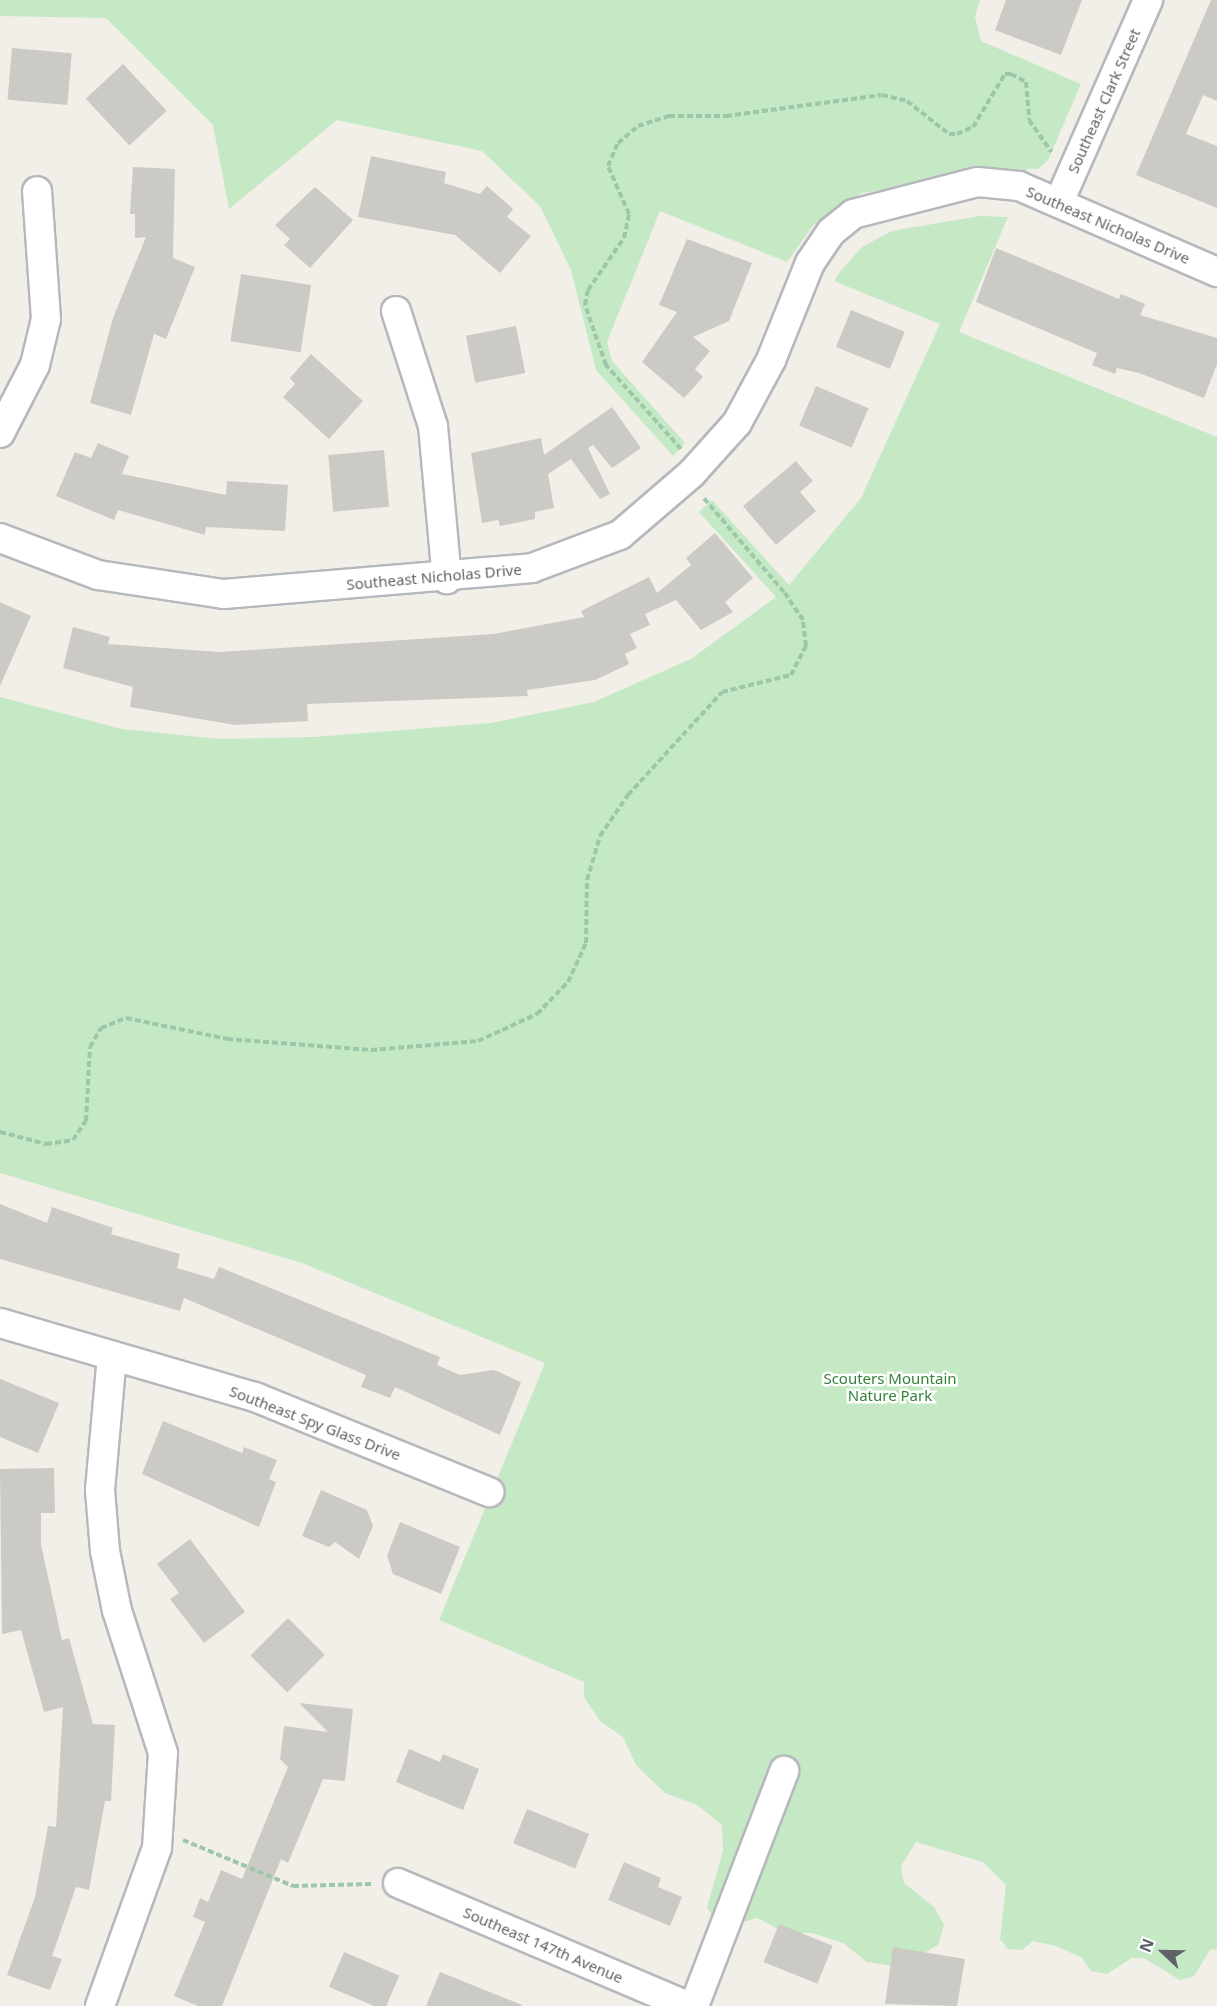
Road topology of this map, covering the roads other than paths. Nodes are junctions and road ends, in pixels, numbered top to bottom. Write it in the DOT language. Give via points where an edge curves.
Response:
graph roads {
  1 [pos="1148,0"];
  2 [pos="37,190"];
  3 [pos="1059,202"];
  4 [pos="1217,272"];
  5 [pos="396,311"];
  6 [pos="0,433"];
  7 [pos="0,537"];
  8 [pos="447,579"];
  9 [pos="0,1323"];
  10 [pos="112,1356"];
  11 [pos="489,1492"];
  12 [pos="784,1771"];
  13 [pos="398,1883"];
  14 [pos="100,2006"];
  15 [pos="688,2006"];
  16 [pos="694,2006"];
  1 -- 3 [label="street, Southeast Clark Street"];
  2 -- 6 [label="street" via="46,319 36,365"];
  3 -- 4 [label="street, Southeast Nicholas Drive"];
  3 -- 8 [label="street, Southeast Nicholas Drive" via="1019,186 978,182 853,214 831,232 810,263 771,360 737,423 692,473 620,535 570,558"];
  5 -- 8 [label="street" via="433,426"];
  7 -- 8 [label="street, Southeast Nicholas Drive" via="98,575 224,594"];
  9 -- 10 [label="street, Southeast Spy Glass Drive"];
  10 -- 11 [label="street, Southeast Spy Glass Drive" via="255,1396"];
  10 -- 14 [label="street" via="100,1490 105,1551 117,1611 163,1753 157,1848"];
  12 -- 16 [label="street"];
  13 -- 15 [label="street, Southeast 147th Avenue"];
}
